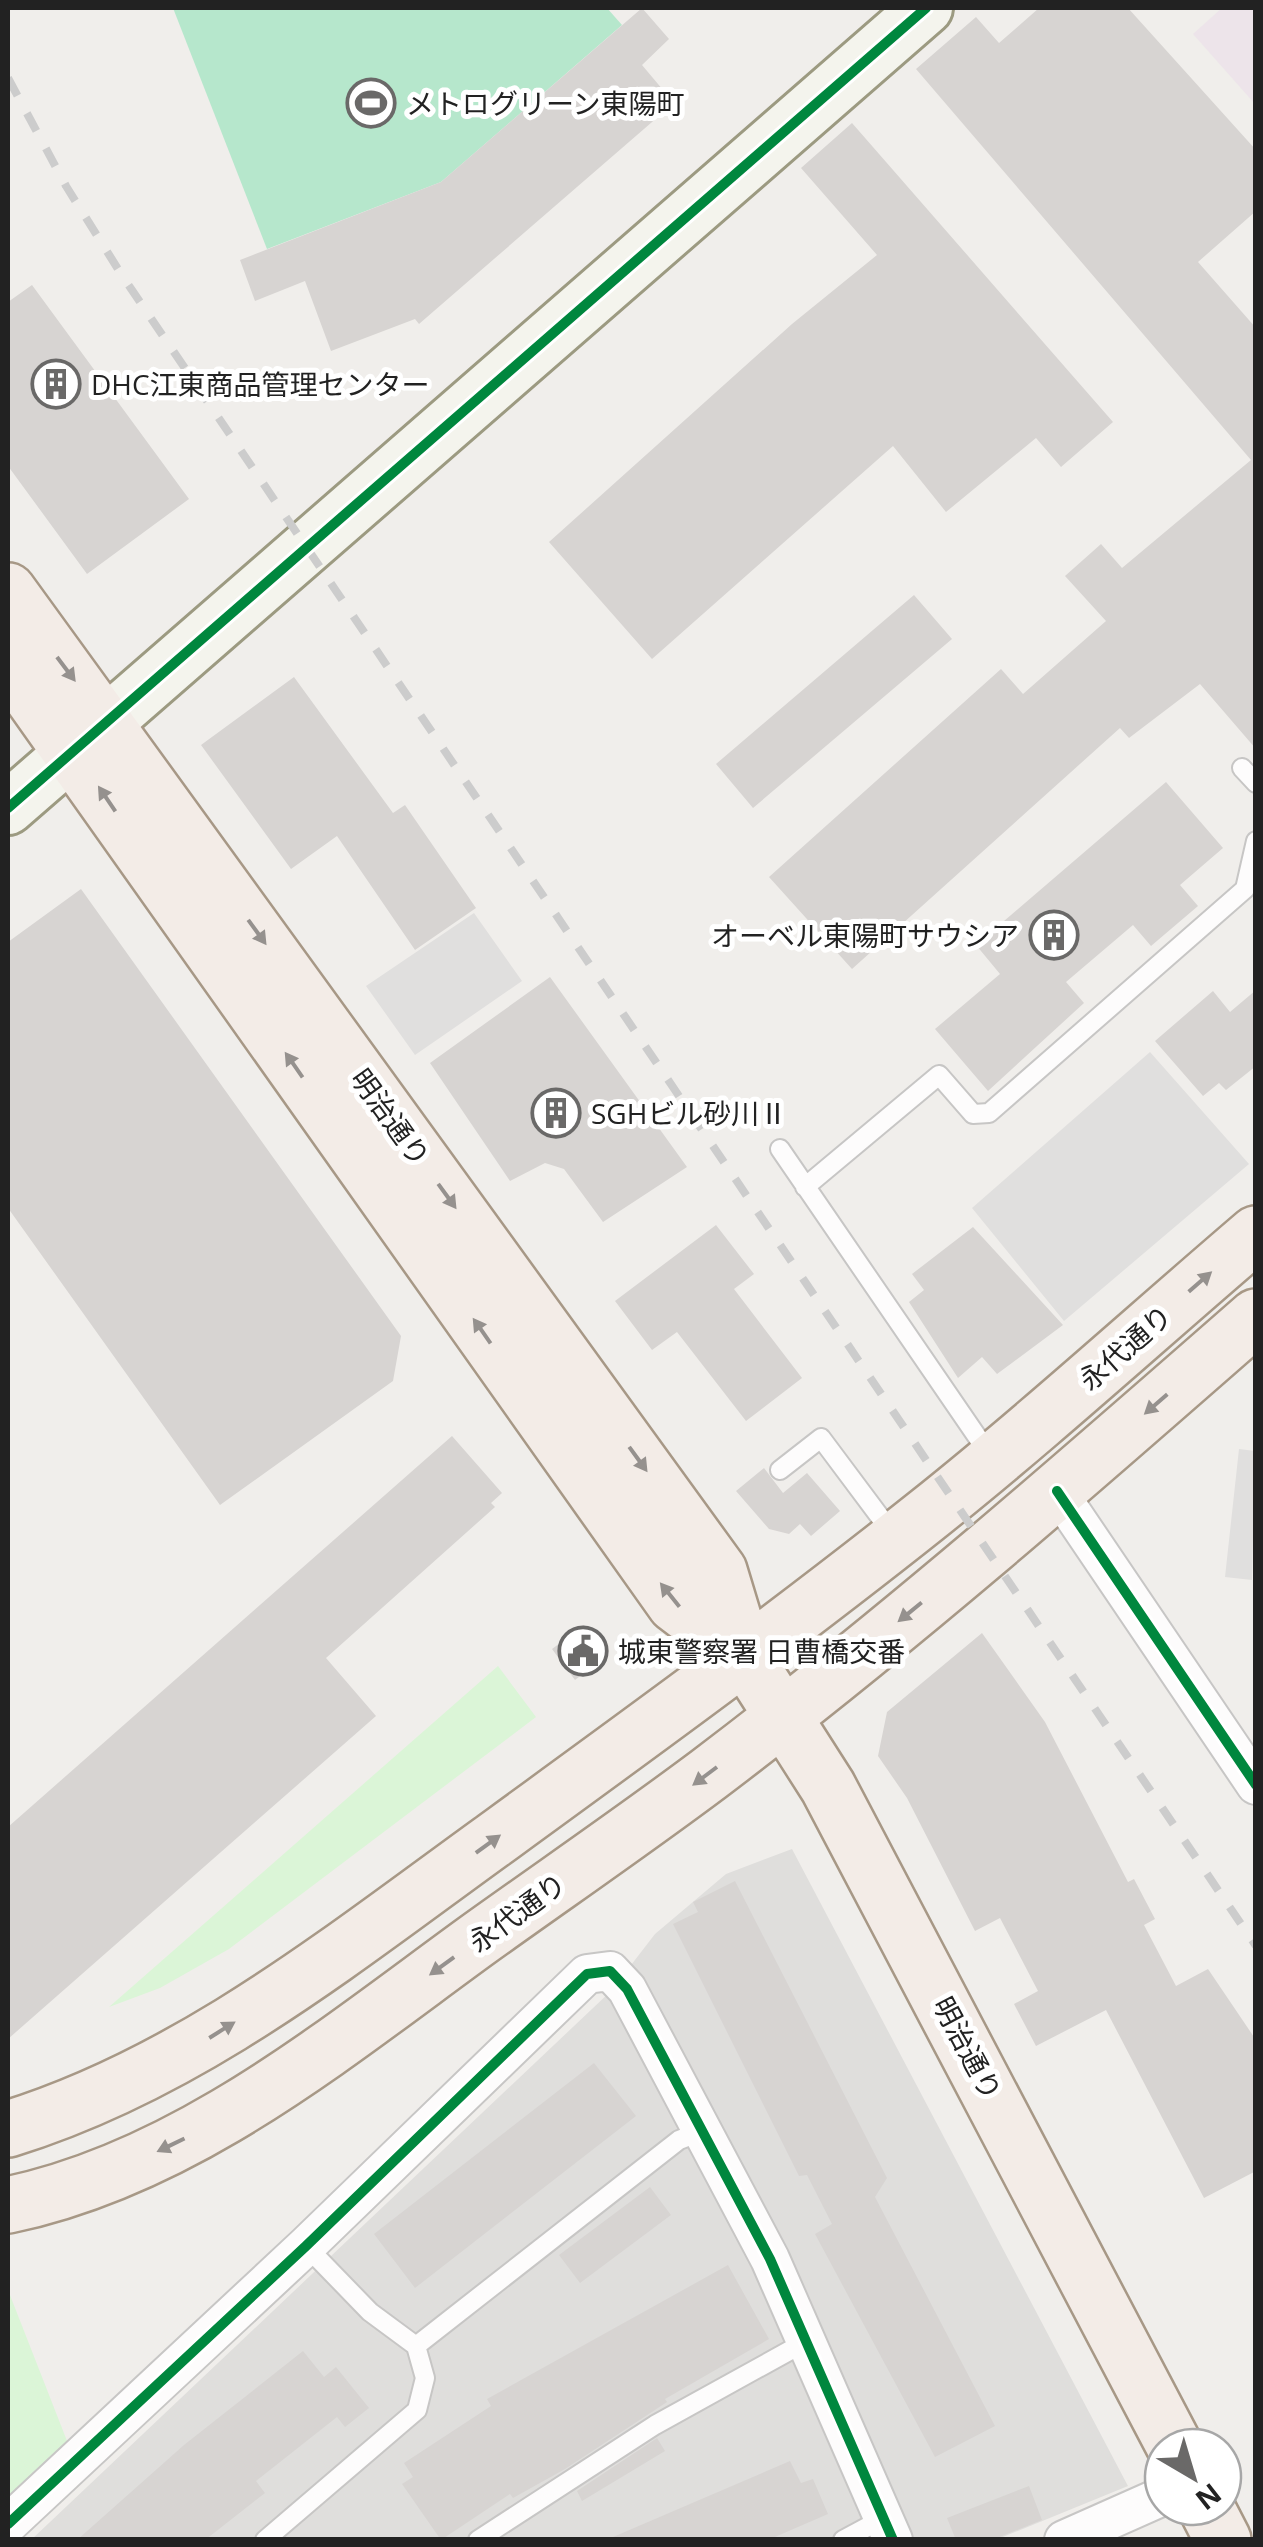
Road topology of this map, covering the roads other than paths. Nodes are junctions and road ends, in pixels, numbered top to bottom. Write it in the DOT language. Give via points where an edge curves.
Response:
graph roads {
  1 [pos="926,8"];
  2 [pos="8,591"];
  3 [pos="8,663"];
  4 [pos="90,738"];
  5 [pos="1242,768"];
  6 [pos="1256,783"];
  7 [pos="8,808"];
  8 [pos="1256,841"];
  9 [pos="780,1150"];
  10 [pos="805,1186"];
  11 [pos="1256,1234"];
  12 [pos="1256,1317"];
  13 [pos="994,1460"];
  14 [pos="780,1470"];
  15 [pos="1058,1491"];
  16 [pos="912,1528"];
  17 [pos="744,1658"];
  18 [pos="782,1716"];
  19 [pos="1256,1784"];
  20 [pos="8,2130"];
  21 [pos="700,2132"];
  22 [pos="8,2205"];
  23 [pos="306,2246"];
  24 [pos="808,2340"];
  25 [pos="416,2346"];
  26 [pos="1165,2427"];
  27 [pos="1143,2505"];
  28 [pos="8,2524"];
  29 [pos="888,2529"];
  30 [pos="265,2540"];
  31 [pos="478,2540"];
  32 [pos="842,2540"];
  33 [pos="1064,2540"];
  1 -- 4 [label="street"];
  2 -- 4 [label="main road, 明治通り, one-way"];
  3 -- 4 [label="main road, 明治通り"];
  4 -- 7 [label="street"];
  4 -- 17 [label="main road, 明治通り" via="675,1604"];
  5 -- 6 [label="lane"];
  8 -- 10 [label="lane" via="1245,889 990,1113 973,1114 939,1075"];
  9 -- 10 [label="lane"];
  10 -- 13 [label="lane"];
  13 -- 11 [label="main road, 永代通り, one-way"];
  12 -- 15 [label="main road, 永代通り, one-way"];
  13 -- 16 [label="main road, 永代通り"];
  14 -- 16 [label="lane" via="821,1438"];
  15 -- 18 [label="main road, 永代通り, one-way"];
  15 -- 19 [label="street"];
  16 -- 17 [label="main road"];
  17 -- 18 [label="main road, 明治通り"];
  20 -- 17 [label="main road, one-way" via="136,2081 226,2028"];
  18 -- 22 [label="main road, 永代通り, one-way" via="226,2116 96,2178"];
  18 -- 26 [label="main road, 明治通り" via="828,1786"];
  21 -- 23 [label="street" via="627,1989 610,1970 588,1974"];
  21 -- 24 [label="street"];
  21 -- 25 [label="lane" via="680,2140"];
  23 -- 25 [label="lane" via="370,2312"];
  23 -- 28 [label="street"];
  24 -- 29 [label="street"];
  24 -- 31 [label="lane" via="654,2425"];
  25 -- 30 [label="lane" via="425,2378 417,2410"];
  27 -- 33 [label="street"];
  29 -- 32 [label="lane"];
}
